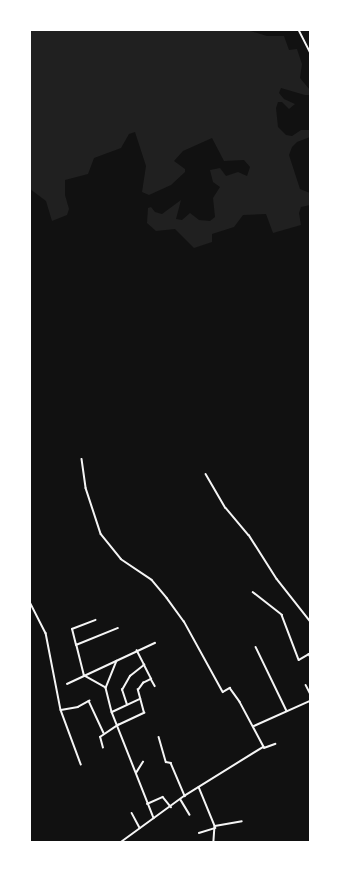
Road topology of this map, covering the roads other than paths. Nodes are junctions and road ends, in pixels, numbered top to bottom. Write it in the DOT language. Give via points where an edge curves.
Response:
graph roads {
  1 [pos="299,30"];
  2 [pos="310,52"];
  3 [pos="82,459"];
  4 [pos="206,474"];
  5 [pos="253,592"];
  6 [pos="30,602"];
  7 [pos="95,620"];
  8 [pos="310,621"];
  9 [pos="118,628"];
  10 [pos="155,642"];
  11 [pos="76,645"];
  12 [pos="256,647"];
  13 [pos="137,650"];
  14 [pos="310,656"];
  15 [pos="117,661"];
  16 [pos="144,665"];
  17 [pos="84,676"];
  18 [pos="151,679"];
  19 [pos="67,684"];
  20 [pos="306,685"];
  21 [pos="155,686"];
  22 [pos="106,688"];
  23 [pos="310,693"];
  24 [pos="140,699"];
  25 [pos="310,701"];
  26 [pos="127,705"];
  27 [pos="60,710"];
  28 [pos="287,711"];
  29 [pos="112,712"];
  30 [pos="118,725"];
  31 [pos="254,726"];
  32 [pos="104,733"];
  33 [pos="159,737"];
  34 [pos="274,744"];
  35 [pos="103,748"];
  36 [pos="264,748"];
  37 [pos="143,762"];
  38 [pos="81,764"];
  39 [pos="136,773"];
  40 [pos="199,787"];
  41 [pos="185,796"];
  42 [pos="181,799"];
  43 [pos="146,804"];
  44 [pos="171,806"];
  45 [pos="132,813"];
  46 [pos="190,815"];
  47 [pos="154,818"];
  48 [pos="242,821"];
  49 [pos="215,827"];
  50 [pos="140,828"];
  51 [pos="199,833"];
  52 [pos="122,842"];
  53 [pos="214,842"];
  1 -- 2 [label="street"];
  3 -- 31 [label="street" via="86,488 102,534 120,559 152,580 163,593 184,621 223,692 230,688"];
  4 -- 8 [label="street" via="226,508 249,535 277,579"];
  5 -- 14 [label="street" via="282,615 299,660 309,654"];
  6 -- 27 [label="street" via="46,633"];
  7 -- 11 [label="street" via="72,629"];
  9 -- 11 [label="street"];
  10 -- 13 [label="street"];
  11 -- 17 [label="street"];
  12 -- 28 [label="street"];
  13 -- 15 [label="street"];
  13 -- 16 [label="street"];
  15 -- 17 [label="street"];
  15 -- 22 [label="street"];
  16 -- 18 [label="street"];
  16 -- 26 [label="street" via="130,676 122,690"];
  17 -- 19 [label="street"];
  17 -- 22 [label="street"];
  18 -- 21 [label="street"];
  18 -- 24 [label="street" via="140,686"];
  20 -- 23 [label="street"];
  22 -- 29 [label="street"];
  24 -- 26 [label="street"];
  24 -- 30 [label="street" via="144,713"];
  25 -- 28 [label="street"];
  26 -- 29 [label="street"];
  27 -- 32 [label="street" via="78,707 90,701"];
  27 -- 38 [label="street"];
  28 -- 31 [label="street"];
  29 -- 30 [label="street"];
  30 -- 32 [label="street"];
  30 -- 39 [label="street"];
  31 -- 36 [label="street"];
  32 -- 35 [label="street" via="99,740"];
  33 -- 41 [label="street" via="166,762 171,763"];
  34 -- 36 [label="street"];
  36 -- 40 [label="street"];
  37 -- 39 [label="street"];
  39 -- 43 [label="street"];
  40 -- 41 [label="street"];
  40 -- 49 [label="street"];
  41 -- 42 [label="street"];
  42 -- 44 [label="street"];
  42 -- 46 [label="street"];
  43 -- 44 [label="street" via="163,798"];
  43 -- 47 [label="street"];
  44 -- 47 [label="street"];
  45 -- 50 [label="street"];
  47 -- 50 [label="street"];
  48 -- 49 [label="street"];
  49 -- 51 [label="street"];
  49 -- 53 [label="street"];
  50 -- 52 [label="street"];
}
